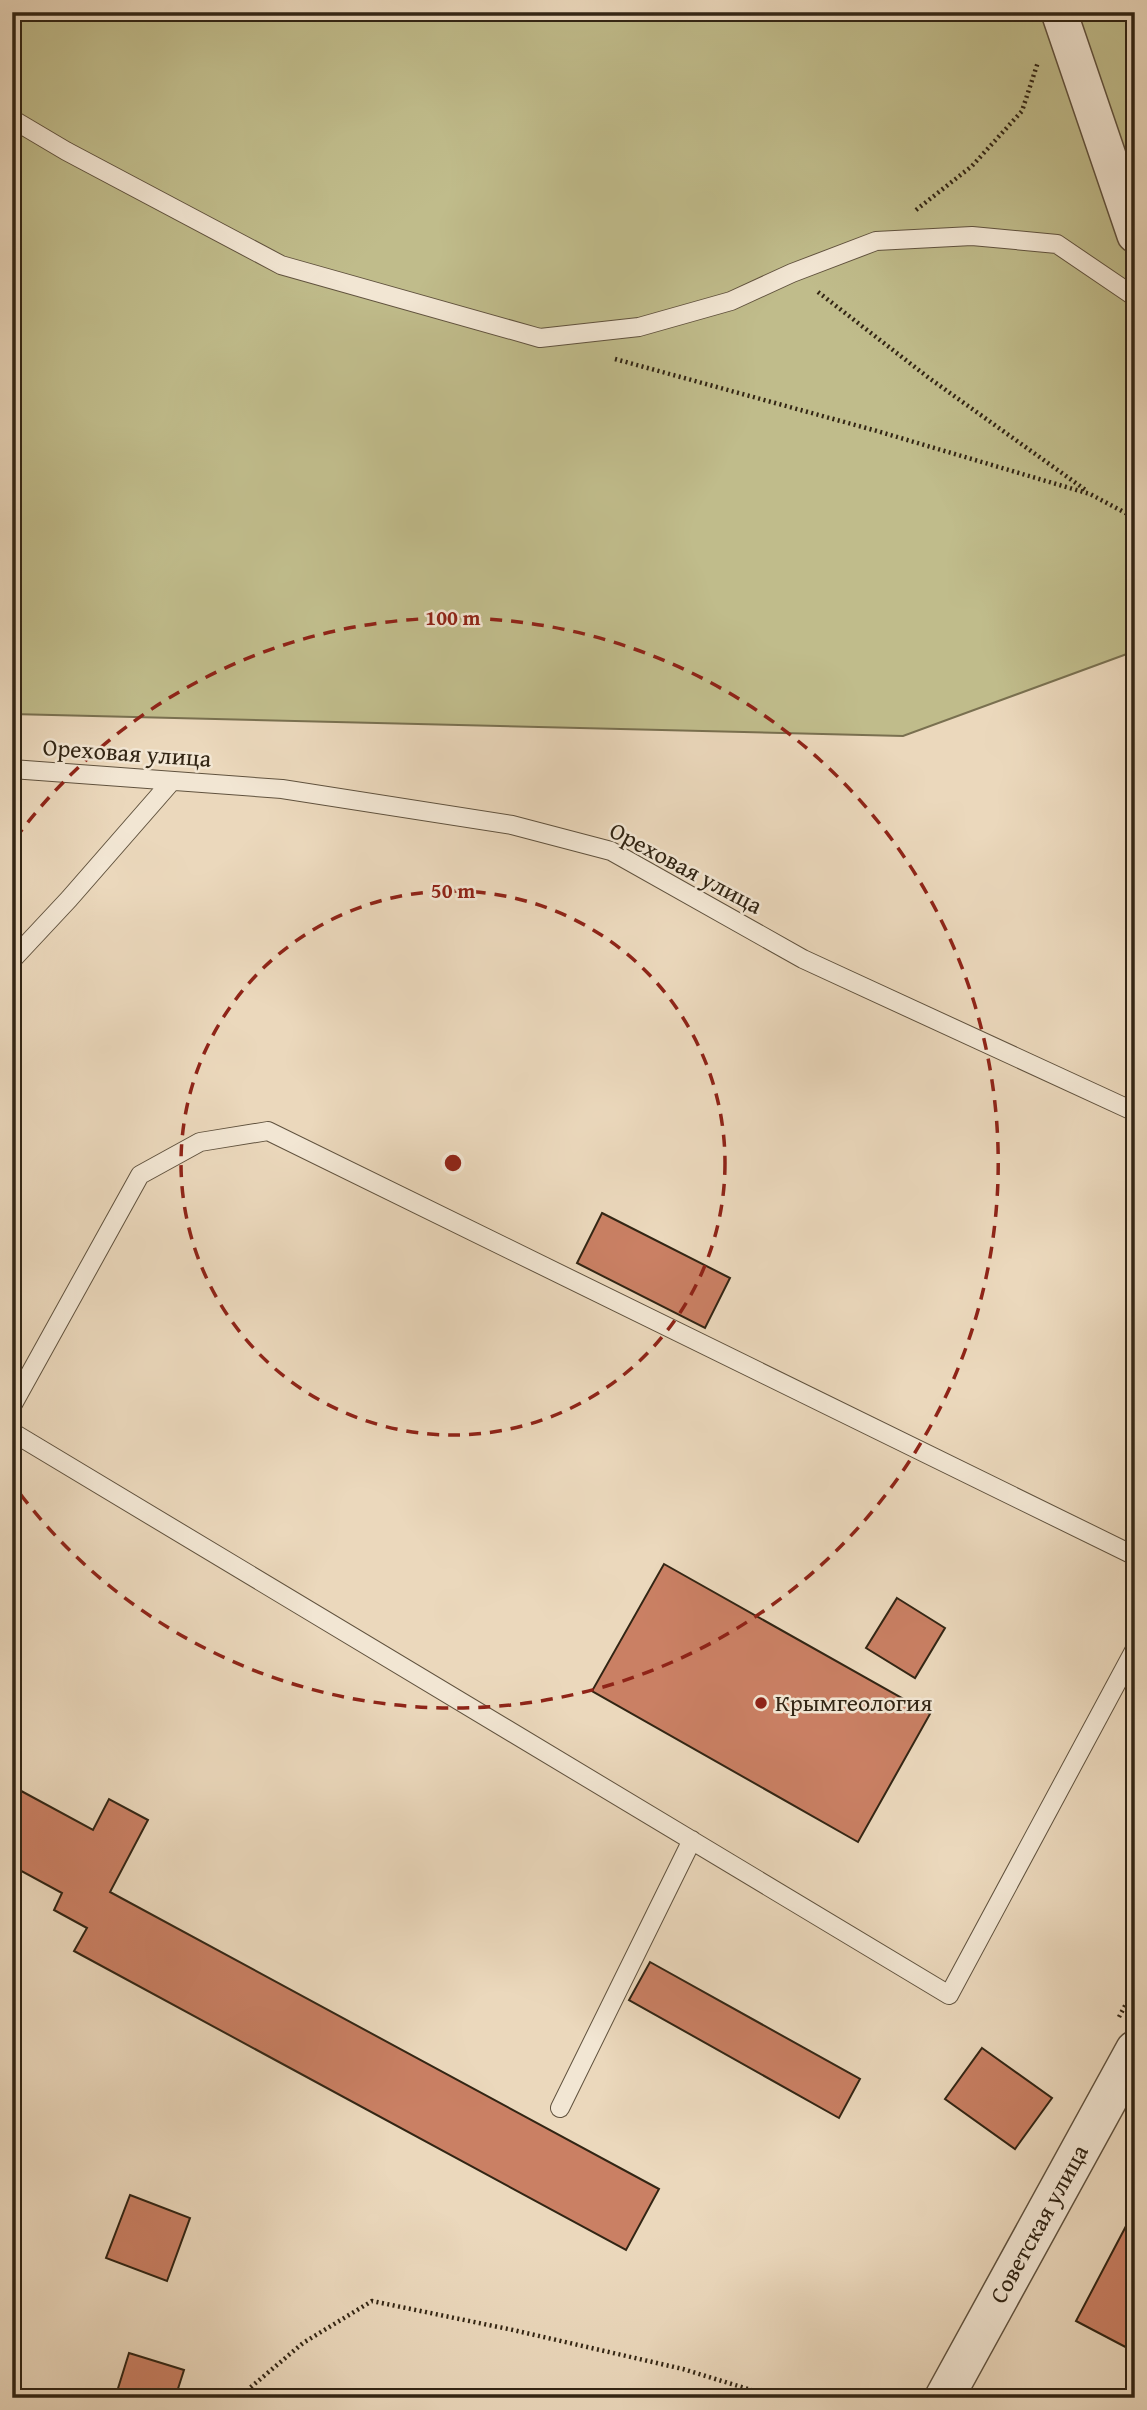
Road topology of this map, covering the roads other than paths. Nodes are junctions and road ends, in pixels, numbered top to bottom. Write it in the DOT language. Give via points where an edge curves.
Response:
graph roads {
  1 [pos="1059,12"];
  2 [pos="12,119"];
  3 [pos="1135,235"];
  4 [pos="1135,298"];
  5 [pos="12,769"];
  6 [pos="172,781"];
  7 [pos="12,960"];
  8 [pos="1135,1112"];
  9 [pos="12,1406"];
  10 [pos="12,1432"];
  11 [pos="1135,1556"];
  12 [pos="1135,1649"];
  13 [pos="692,1840"];
  14 [pos="1130,2070"];
  15 [pos="560,2108"];
  16 [pos="944,2398"];
  1 -- 3 [label="street"];
  2 -- 4 [label="lane" via="281,265 540,338 639,327 731,301 876,241 972,236 1057,244"];
  5 -- 6 [label="lane, Ореховая улица"];
  6 -- 7 [label="lane"];
  6 -- 8 [label="lane, Ореховая улица" via="282,789 512,825 611,851 803,959"];
  9 -- 11 [label="lane" via="140,1175 200,1142 268,1131"];
  10 -- 13 [label="lane"];
  12 -- 13 [label="lane" via="949,1996"];
  13 -- 15 [label="lane"];
  14 -- 16 [label="street, Советская улица"];
}
